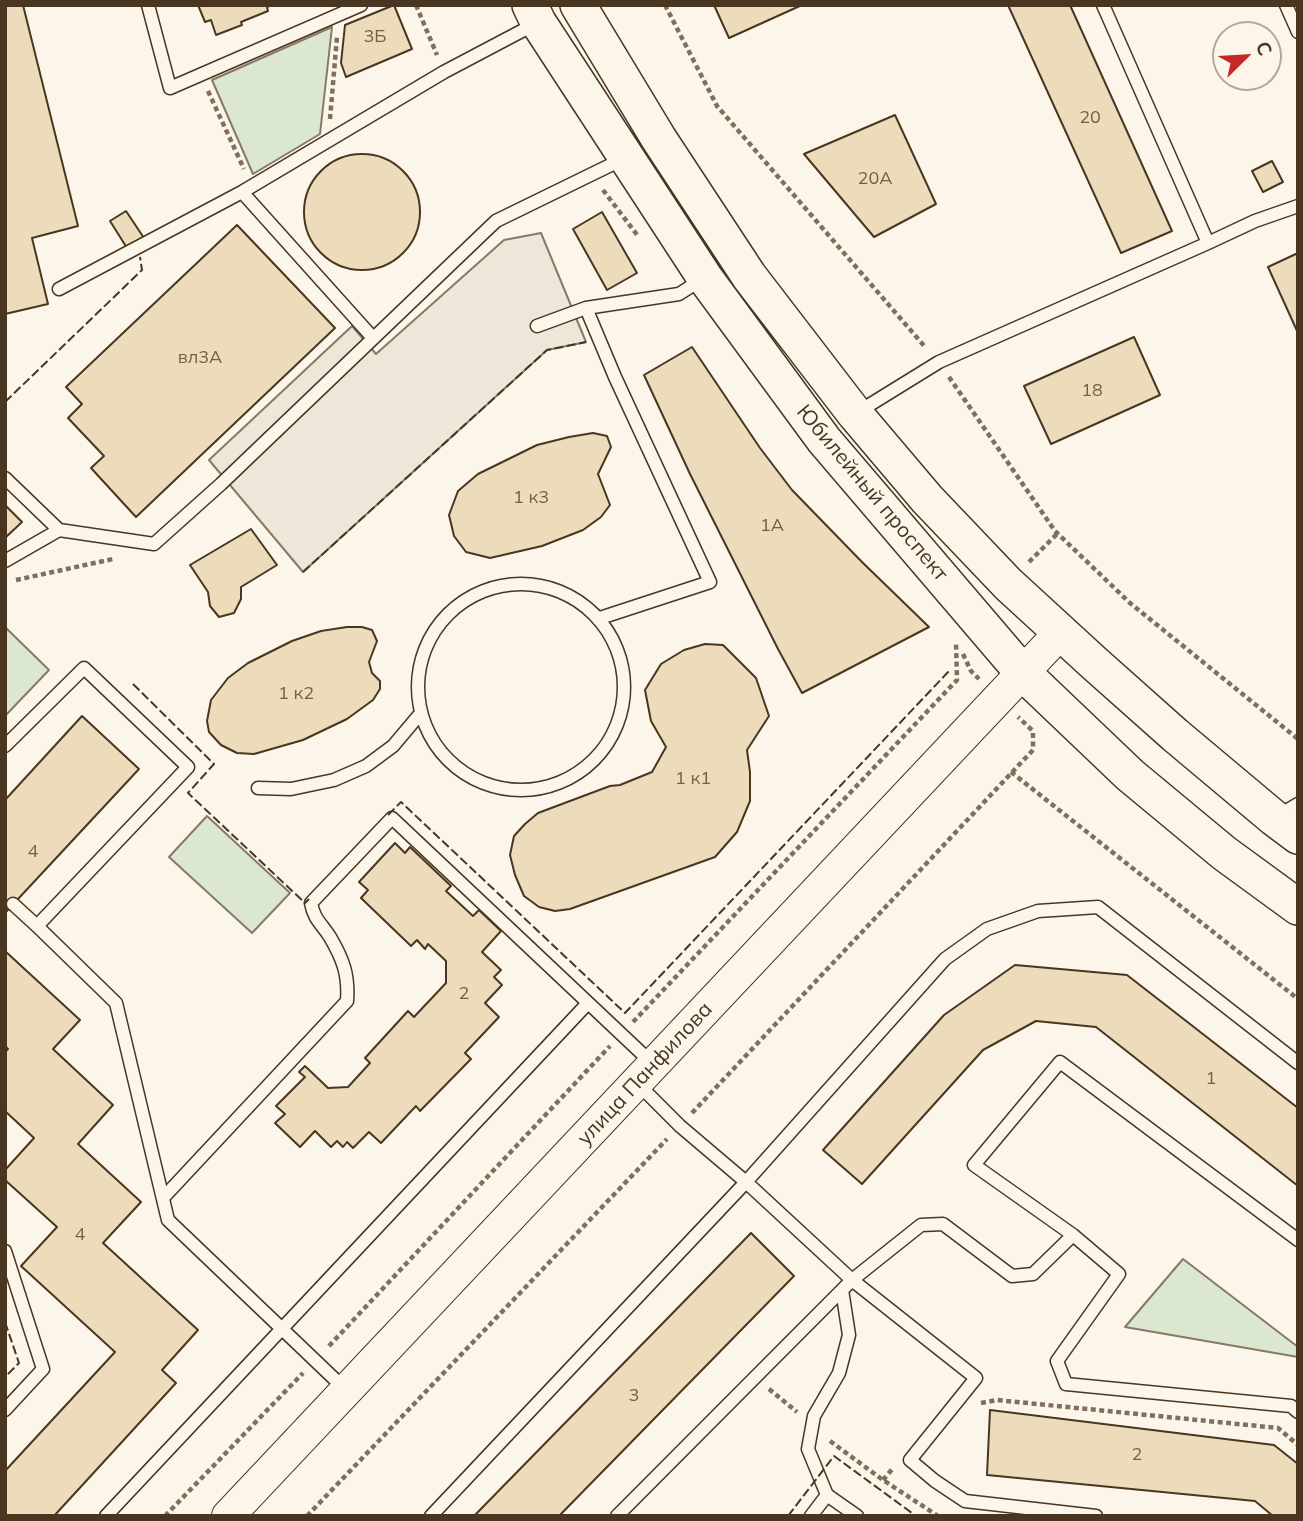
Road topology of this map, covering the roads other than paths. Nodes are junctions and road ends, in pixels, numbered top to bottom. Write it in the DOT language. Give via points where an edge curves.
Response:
graph roads {
  1 [pos="148,5"];
  2 [pos="361,5"];
  3 [pos="578,5"];
  4 [pos="1103,5"];
  5 [pos="1286,5"];
  6 [pos="534,14"];
  7 [pos="1298,32"];
  8 [pos="626,158"];
  9 [pos="247,189"];
  10 [pos="1298,206"];
  11 [pos="1208,243"];
  12 [pos="705,278"];
  13 [pos="60,289"];
  14 [pos="586,309"];
  15 [pos="537,326"];
  16 [pos="373,338"];
  17 [pos="855,414"];
  18 [pos="5,478"];
  19 [pos="59,530"];
  20 [pos="5,561"];
  21 [pos="600,618"];
  22 [pos="1061,632"];
  23 [pos="1023,673"];
  24 [pos="420,714"];
  25 [pos="5,746"];
  26 [pos="258,788"];
  27 [pos="1290,820"];
  28 [pos="13,904"];
  29 [pos="1298,907"];
  30 [pos="37,926"];
  31 [pos="588,1003"];
  32 [pos="1298,1063"];
  33 [pos="645,1074"];
  34 [pos="746,1182"];
  35 [pos="163,1198"];
  36 [pos="1073,1235"];
  37 [pos="1298,1240"];
  38 [pos="5,1251"];
  39 [pos="852,1280"];
  40 [pos="842,1290"];
  41 [pos="281,1328"];
  42 [pos="346,1390"];
  43 [pos="5,1410"];
  44 [pos="1298,1412"];
  45 [pos="827,1495"];
  46 [pos="106,1516"];
  47 [pos="228,1516"];
  48 [pos="431,1516"];
  49 [pos="617,1516"];
  50 [pos="811,1516"];
  51 [pos="857,1516"];
  52 [pos="1096,1516"];
  1 -- 2 [label="lane" via="170,88"];
  3 -- 17 [label="main road, Юбилейный проспект" via="749,276"];
  4 -- 11 [label="lane"];
  5 -- 7 [label="lane"];
  6 -- 8 [label="main road, Юбилейный проспект"];
  6 -- 9 [label="lane"];
  8 -- 12 [label="main road, Юбилейный проспект"];
  8 -- 16 [label="lane" via="496,221"];
  9 -- 13 [label="lane"];
  9 -- 16 [label="lane"];
  10 -- 11 [label="lane"];
  11 -- 17 [label="lane" via="939,362"];
  12 -- 14 [label="lane" via="679,294"];
  12 -- 23 [label="main road, Юбилейный проспект" via="824,440"];
  14 -- 15 [label="lane"];
  14 -- 21 [label="lane" via="710,582"];
  16 -- 19 [label="lane" via="153,544"];
  17 -- 22 [label="main road, Юбилейный проспект" via="927,499"];
  18 -- 19 [label="lane"];
  19 -- 20 [label="lane"];
  21 -- 24 [label="lane" via="574,597 543,585 510,583 476,593 447,613 426,643 417,678"];
  21 -- 24 [label="lane" via="617,646 625,678 623,711 610,741 589,766 561,784 529,791 493,788 461,772 435,747"];
  22 -- 23 [label="street, улица Панфилова"];
  22 -- 27 [label="main road, Юбилейный проспект" via="1175,735"];
  23 -- 29 [label="main road, Юбилейный проспект" via="1130,775"];
  23 -- 33 [label="street, улица Панфилова"];
  24 -- 26 [label="lane" via="393,746 366,766 334,780 291,789"];
  25 -- 30 [label="lane" via="84,668 188,767"];
  28 -- 30 [label="lane"];
  30 -- 35 [label="lane" via="116,1003"];
  31 -- 33 [label="lane" via="621,1034"];
  31 -- 35 [label="lane" via="392,818 311,903 313,915 342,959 347,1001"];
  31 -- 41 [label="lane"];
  32 -- 34 [label="lane" via="1098,907 1038,911 987,929 945,959"];
  33 -- 34 [label="lane" via="680,1126"];
  33 -- 42 [label="street, улица Панфилова"];
  34 -- 39 [label="lane"];
  34 -- 48 [label="lane"];
  35 -- 41 [label="lane" via="168,1220"];
  36 -- 37 [label="lane" via="974,1165 1060,1062"];
  36 -- 39 [label="lane" via="1033,1274 1012,1276 943,1224 921,1225"];
  36 -- 44 [label="lane" via="1119,1274 1057,1361 1066,1384 1291,1406"];
  38 -- 43 [label="lane" via="43,1369"];
  39 -- 40 [label="lane"];
  39 -- 52 [label="lane" via="976,1378 910,1460 965,1500"];
  40 -- 45 [label="lane" via="849,1335 839,1373 814,1416 808,1449"];
  40 -- 49 [label="lane"];
  41 -- 42 [label="lane"];
  41 -- 46 [label="lane"];
  42 -- 47 [label="street, улица Панфилова"];
  45 -- 50 [label="lane"];
  45 -- 51 [label="lane"];
}
